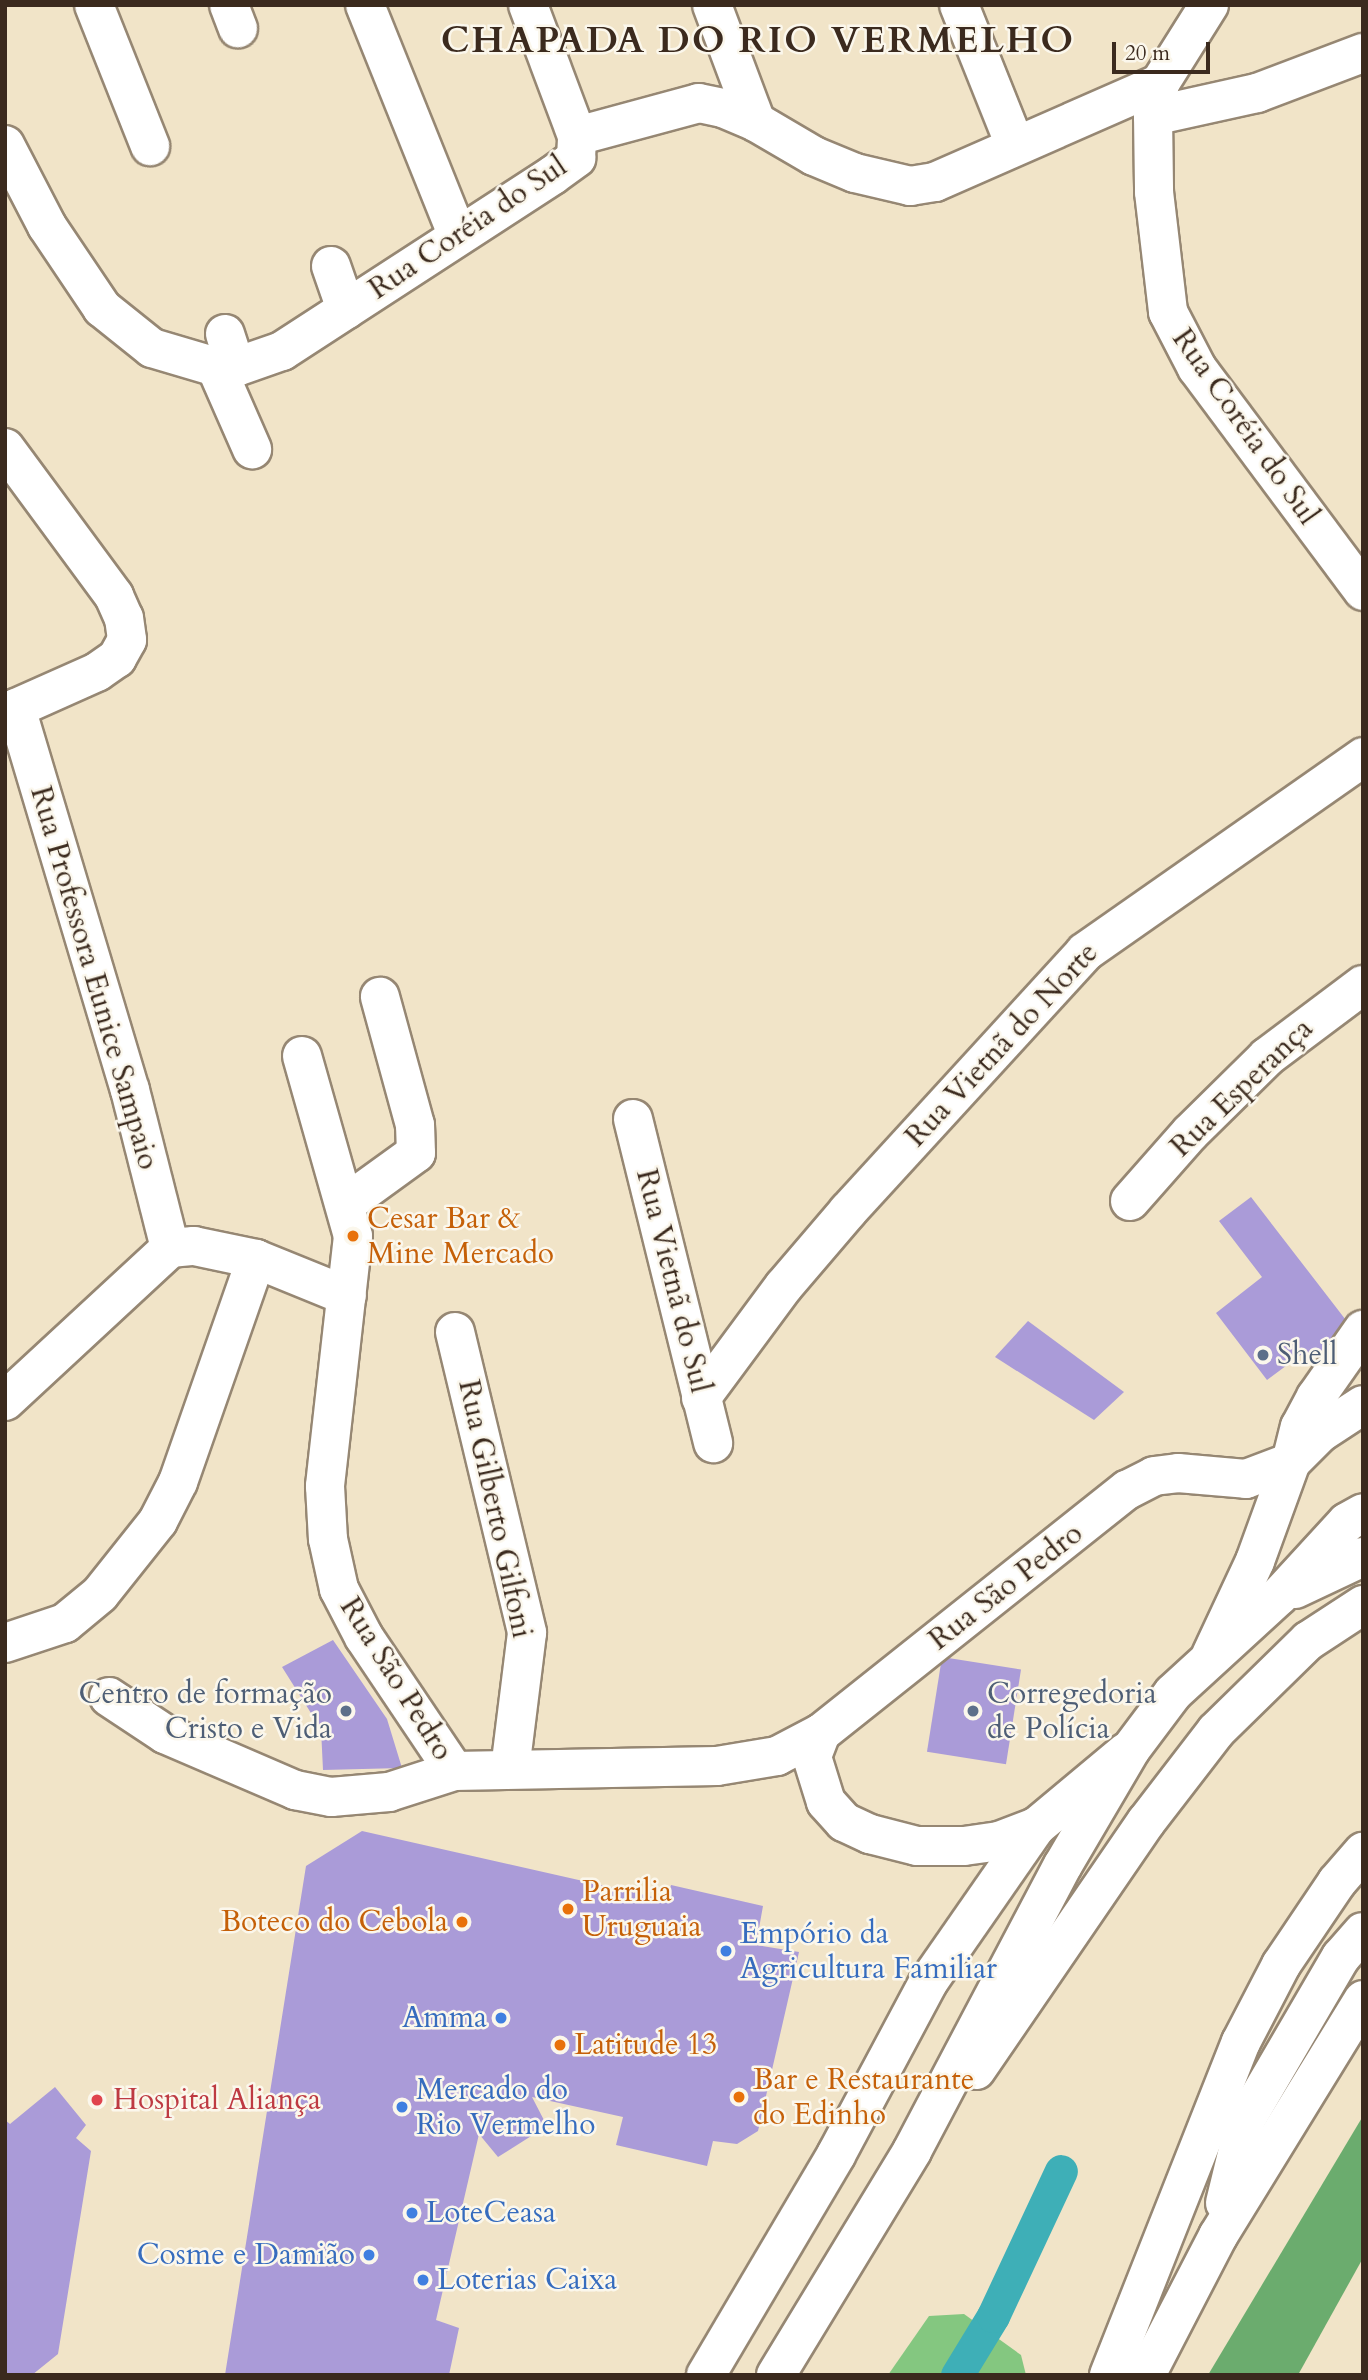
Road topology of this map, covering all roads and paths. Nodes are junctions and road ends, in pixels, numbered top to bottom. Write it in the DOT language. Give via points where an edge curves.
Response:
graph roads {
  1 [pos="94,5"];
  2 [pos="365,5"];
  3 [pos="528,5"];
  4 [pos="712,5"];
  5 [pos="959,5"];
  6 [pos="1201,10"];
  7 [pos="1363,53"];
  8 [pos="1157,100"];
  9 [pos="757,122"];
  10 [pos="577,136"];
  11 [pos="5,145"];
  12 [pos="1015,145"];
  13 [pos="150,146"];
  14 [pos="457,234"];
  15 [pos="331,267"];
  16 [pos="346,309"];
  17 [pos="226,356"];
  18 [pos="5,448"];
  19 [pos="252,449"];
  20 [pos="1363,591"];
  21 [pos="11,710"];
  22 [pos="1363,757"];
  23 [pos="1363,985"];
  24 [pos="380,997"];
  25 [pos="302,1056"];
  26 [pos="633,1119"];
  27 [pos="1130,1201"];
  28 [pos="347,1203"];
  29 [pos="170,1248"];
  30 [pos="256,1259"];
  31 [pos="347,1296"];
  32 [pos="1363,1330"];
  33 [pos="455,1332"];
  34 [pos="701,1398"];
  35 [pos="5,1401"];
  36 [pos="1363,1405"];
  37 [pos="713,1443"];
  38 [pos="1291,1462"];
  39 [pos="1203,1477"];
  40 [pos="1363,1513"];
  41 [pos="1262,1541"];
  42 [pos="1363,1557"];
  43 [pos="1279,1596"];
  44 [pos="1363,1605"];
  45 [pos="5,1643"];
  46 [pos="1211,1655"];
  47 [pos="109,1697"];
  48 [pos="821,1733"];
  49 [pos="1131,1749"];
  50 [pos="510,1769"];
  51 [pos="454,1771"];
  52 [pos="1036,1827"];
  53 [pos="1363,1852"];
  54 [pos="1363,1932"];
  55 [pos="1363,2000"];
  56 [pos="912,2151"];
  57 [pos="1218,2236"];
  58 [pos="706,2375"];
  59 [pos="776,2375"];
  60 [pos="1109,2375"];
  61 [pos="1146,2375"];
  1 -- 13 [label="street"];
  2 -- 14 [label="street"];
  3 -- 10 [label="street"];
  4 -- 9 [label="street"];
  5 -- 12 [label="street"];
  6 -- 8 [label="street"];
  7 -- 8 [label="street" via="1257,93"];
  8 -- 12 [label="street, Rua Coréia do Sul"];
  8 -- 20 [label="street, Rua Coréia do Sul" via="1154,192 1168,312 1180,342"];
  9 -- 10 [label="street, Rua Coréia do Sul" via="699,103"];
  9 -- 12 [label="street, Rua Coréia do Sul" via="845,169 910,186 935,182"];
  10 -- 14 [label="street, Rua Coréia do Sul" via="576,158"];
  11 -- 17 [label="street" via="47,226 102,308 152,348"];
  14 -- 16 [label="street, Rua Coréia do Sul"];
  15 -- 16 [label="street"];
  16 -- 17 [label="street, Rua Coréia do Sul" via="282,351"];
  17 -- 19 [label="street"];
  18 -- 21 [label="street" via="114,596 127,640 117,658 97,672"];
  21 -- 29 [label="street, Rua Professora Eunice Sampaio" via="130,1090"];
  22 -- 34 [label="street, Rua Vietnã do Norte" via="1085,952 840,1220"];
  23 -- 27 [label="street, Rua Esperança" via="1267,1057"];
  24 -- 28 [label="street" via="415,1125 416,1153"];
  25 -- 28 [label="street, Rua São Pedro"];
  26 -- 34 [label="street, Rua Vietnã do Sul"];
  28 -- 31 [label="street, Rua São Pedro" via="353,1236"];
  29 -- 30 [label="street" via="194,1246"];
  29 -- 35 [label="street"];
  30 -- 31 [label="street"];
  30 -- 45 [label="street" via="178,1482 158,1521 100,1594 65,1623"];
  31 -- 51 [label="street, Rua São Pedro" via="326,1486 328,1539 339,1590 364,1637"];
  32 -- 38 [label="street" via="1316,1397 1300,1427"];
  33 -- 50 [label="street, Rua Gilberto Gilfoni" via="527,1633"];
  34 -- 37 [label="street, Rua Vietnã do Sul"];
  36 -- 38 [label="street" via="1320,1433"];
  38 -- 39 [label="street, Rua São Pedro" via="1246,1479"];
  38 -- 41 [label="street"];
  39 -- 41 [label="street" via="1239,1506"];
  39 -- 48 [label="street, Rua São Pedro" via="1154,1476 1127,1490"];
  40 -- 43 [label="street" via="1347,1522"];
  41 -- 46 [label="street"];
  42 -- 43 [label="street"];
  43 -- 46 [label="street"];
  44 -- 56 [label="street" via="1308,1641 1216,1731 1146,1822 998,2040"];
  46 -- 49 [label="street" via="1173,1693"];
  47 -- 51 [label="street" via="165,1734 295,1790 331,1797 389,1792"];
  48 -- 50 [label="street, Rua São Pedro" via="777,1756 730,1765"];
  48 -- 52 [label="street" via="812,1757 826,1802 844,1822 870,1834 917,1846 964,1846 999,1841"];
  49 -- 52 [label="street"];
  49 -- 56 [label="street" via="1070,1853"];
  50 -- 51 [label="street, Rua São Pedro"];
  52 -- 58 [label="street" via="929,1981 836,2155"];
  53 -- 60 [label="street" via="1281,1965 1241,2042"];
  54 -- 57 [label="street" via="1341,1957 1245,2122"];
  55 -- 57 [label="street"];
  56 -- 59 [label="street"];
  57 -- 61 [label="street"];
}
